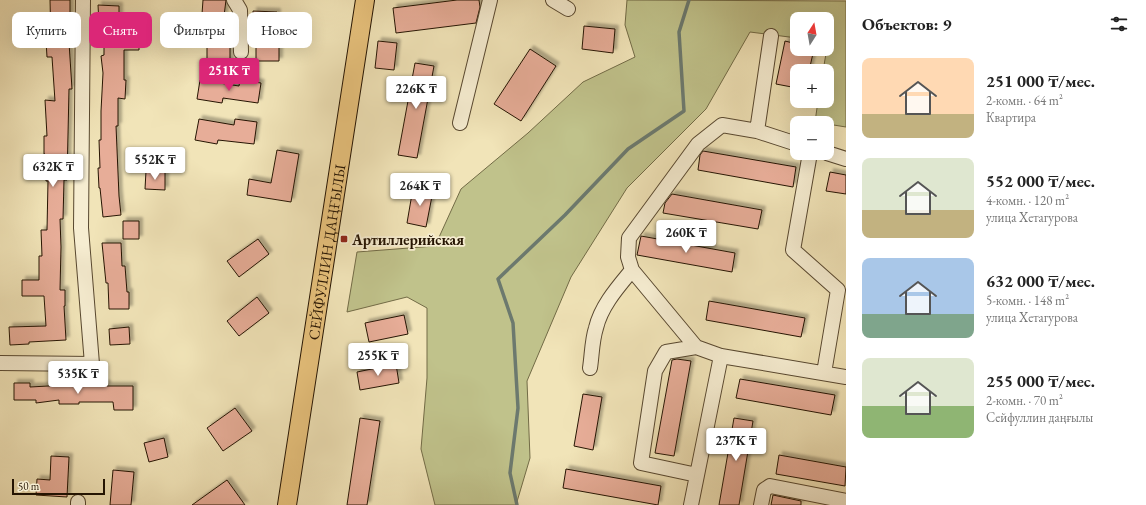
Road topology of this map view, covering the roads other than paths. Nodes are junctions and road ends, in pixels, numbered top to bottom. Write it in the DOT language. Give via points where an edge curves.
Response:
graph roads {
  1 [pos="83,0"];
  2 [pos="234,0"];
  3 [pos="365,0"];
  4 [pos="490,0"];
  5 [pos="553,0"];
  6 [pos="568,9"];
  7 [pos="772,36"];
  8 [pos="241,52"];
  9 [pos="460,123"];
  10 [pos="757,131"];
  11 [pos="790,142"];
  12 [pos="834,155"];
  13 [pos="846,159"];
  14 [pos="809,160"];
  15 [pos="632,270"];
  16 [pos="696,347"];
  17 [pos="721,356"];
  18 [pos="0,363"];
  19 [pos="590,368"];
  20 [pos="824,373"];
  21 [pos="846,377"];
  22 [pos="697,475"];
  23 [pos="846,501"];
  24 [pos="287,505"];
  25 [pos="691,505"];
  26 [pos="761,505"];
  1 -- 18 [label="street" via="81,228 92,364"];
  2 -- 8 [label="street" via="240,10"];
  3 -- 24 [label="main road, СЕЙФУЛЛИН ДАҢҒЫЛЫ"];
  4 -- 9 [label="street"];
  5 -- 6 [label="street"];
  7 -- 10 [label="street"];
  10 -- 11 [label="street"];
  10 -- 15 [label="street" via="722,125 698,144 630,238 628,257"];
  12 -- 13 [label="street"];
  14 -- 20 [label="street" via="793,250 838,290"];
  15 -- 16 [label="street"];
  15 -- 19 [label="street" via="615,291 596,327"];
  16 -- 17 [label="street"];
  16 -- 22 [label="street" via="666,352 654,371 641,463"];
  17 -- 20 [label="street"];
  17 -- 22 [label="street"];
  20 -- 21 [label="street"];
  22 -- 25 [label="street"];
  23 -- 26 [label="street" via="770,486 764,490"];
}
